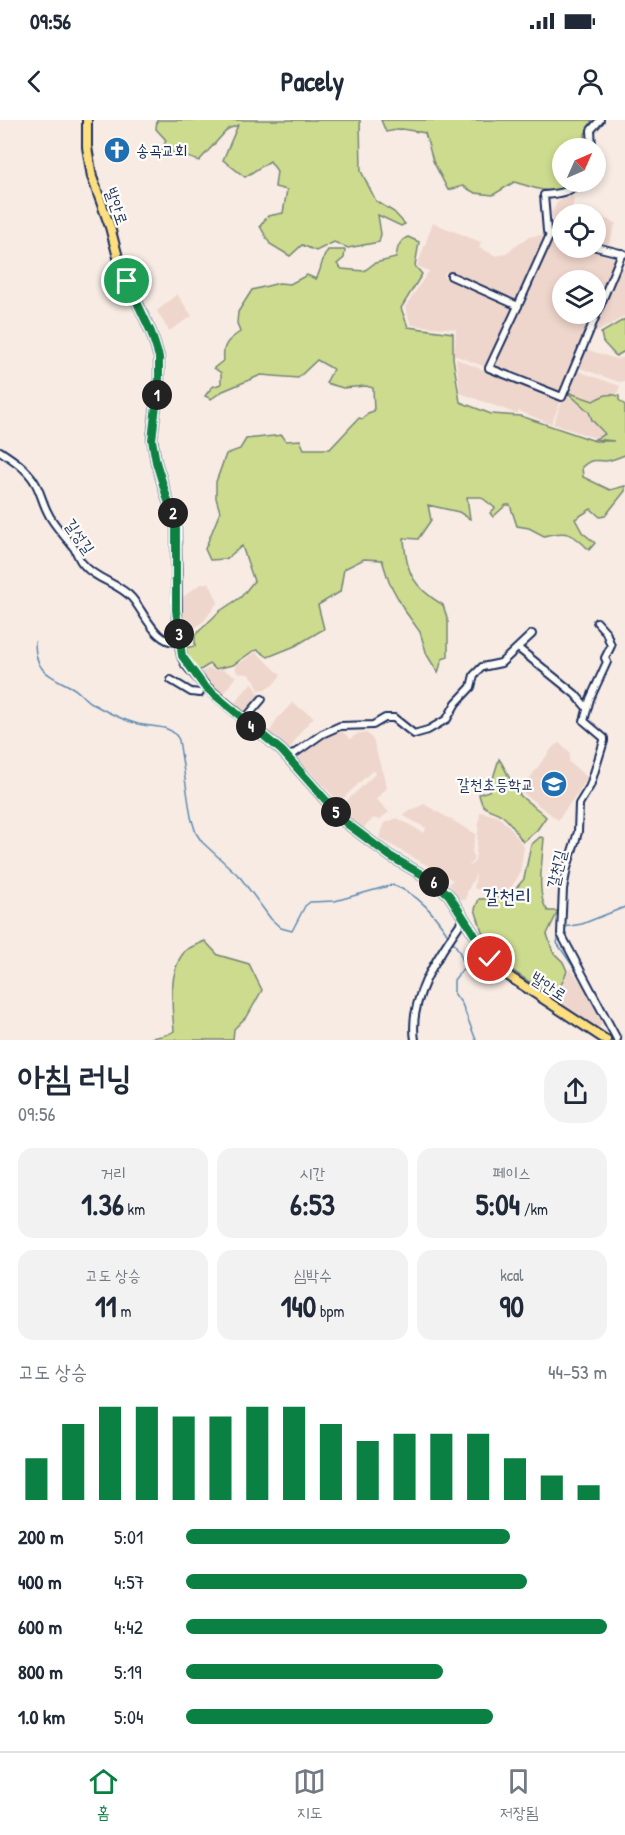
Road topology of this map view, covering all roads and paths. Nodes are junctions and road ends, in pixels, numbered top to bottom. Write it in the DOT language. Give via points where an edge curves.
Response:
graph roads {
  1 [pos="87,120"];
  2 [pos="600,120"];
  3 [pos="591,138"];
  4 [pos="563,192"];
  5 [pos="550,235"];
  6 [pos="606,249"];
  7 [pos="624,254"];
  8 [pos="451,276"];
  9 [pos="518,306"];
  10 [pos="0,451"];
  11 [pos="597,622"];
  12 [pos="532,634"];
  13 [pos="180,641"];
  14 [pos="518,648"];
  15 [pos="171,680"];
  16 [pos="200,693"];
  17 [pos="262,699"];
  18 [pos="587,708"];
  19 [pos="244,720"];
  20 [pos="288,758"];
  21 [pos="464,918"];
  22 [pos="625,1036"];
  23 [pos="415,1040"];
  24 [pos="606,1040"];
  25 [pos="616,1040"];
  1 -- 13 [label="main road, 발안로" via="92,177 120,265 159,357 152,440 176,527"];
  2 -- 3 [label="street" via="591,130"];
  4 -- 5 [label="street" via="544,195"];
  5 -- 9 [label="street"];
  6 -- 7 [label="street"];
  7 -- 9 [label="street" via="562,397 489,368"];
  8 -- 9 [label="street"];
  10 -- 13 [label="street, 길성길" via="34,480 47,512 83,565 129,594 155,633 174,643"];
  11 -- 18 [label="street" via="611,646"];
  12 -- 14 [label="street"];
  13 -- 19 [label="main road, 발안로" via="186,664 204,686"];
  14 -- 18 [label="street, 갈천길"];
  14 -- 20 [label="street" via="501,663 482,667 447,719 428,730 414,734 394,718 373,725 340,726"];
  15 -- 16 [label="street" via="191,693"];
  17 -- 19 [label="street"];
  18 -- 25 [label="street, 갈천길" via="584,721 604,741 590,786 579,804 578,832 563,889 562,927 565,944"];
  19 -- 20 [label="main road, 발안로"];
  20 -- 21 [label="main road, 발안로" via="346,823 390,856 435,882"];
  21 -- 23 [label="street" via="438,957 416,1005"];
  21 -- 24 [label="main road, 발안로" via="490,959 507,975"];
  22 -- 25 [label="street, 갈천길"];
}
